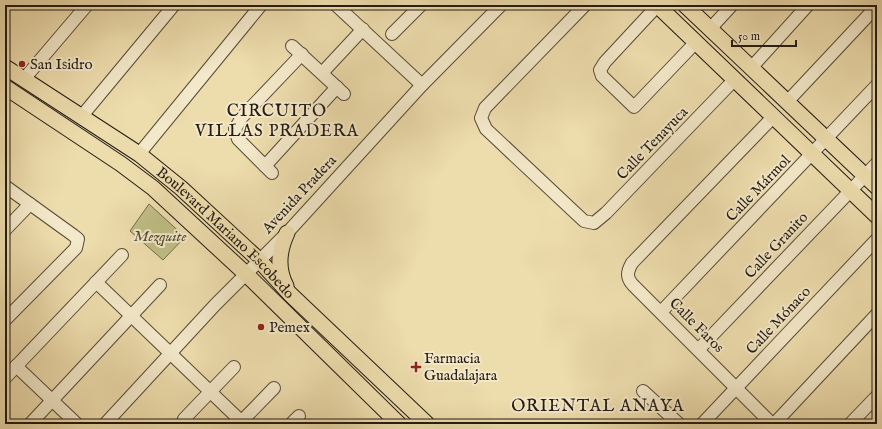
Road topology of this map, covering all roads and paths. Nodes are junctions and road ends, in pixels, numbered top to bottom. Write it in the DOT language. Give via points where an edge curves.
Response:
graph roads {
  1 [pos="87,5"];
  2 [pos="174,5"];
  3 [pos="261,5"];
  4 [pos="336,5"];
  5 [pos="421,5"];
  6 [pos="501,5"];
  7 [pos="585,5"];
  8 [pos="658,5"];
  9 [pos="686,5"];
  10 [pos="732,5"];
  11 [pos="808,5"];
  12 [pos="877,6"];
  13 [pos="363,29"];
  14 [pos="710,29"];
  15 [pos="392,34"];
  16 [pos="696,42"];
  17 [pos="292,46"];
  18 [pos="302,54"];
  19 [pos="5,67"];
  20 [pos="751,68"];
  21 [pos="322,73"];
  22 [pos="24,79"];
  23 [pos="735,80"];
  24 [pos="422,85"];
  25 [pos="877,85"];
  26 [pos="5,87"];
  27 [pos="787,102"];
  28 [pos="81,117"];
  29 [pos="773,117"];
  30 [pos="826,140"];
  31 [pos="139,154"];
  32 [pos="812,155"];
  33 [pos="877,163"];
  34 [pos="864,176"];
  35 [pos="5,186"];
  36 [pos="877,188"];
  37 [pos="850,190"];
  38 [pos="30,204"];
  39 [pos="877,216"];
  40 [pos="5,230"];
  41 [pos="287,232"];
  42 [pos="877,239"];
  43 [pos="122,255"];
  44 [pos="259,260"];
  45 [pos="246,274"];
  46 [pos="96,282"];
  47 [pos="160,285"];
  48 [pos="290,294"];
  49 [pos="662,312"];
  50 [pos="877,314"];
  51 [pos="131,316"];
  52 [pos="5,320"];
  53 [pos="699,349"];
  54 [pos="170,352"];
  55 [pos="16,366"];
  56 [pos="234,367"];
  57 [pos="5,378"];
  58 [pos="737,387"];
  59 [pos="274,388"];
  60 [pos="210,391"];
  61 [pos="643,391"];
  62 [pos="877,396"];
  63 [pos="53,400"];
  64 [pos="184,419"];
  65 [pos="241,423"];
  66 [pos="30,424"];
  67 [pos="77,424"];
  68 [pos="105,424"];
  69 [pos="399,424"];
  70 [pos="427,424"];
  71 [pos="679,424"];
  72 [pos="702,424"];
  73 [pos="773,424"];
  74 [pos="850,424"];
  1 -- 22 [label="street"];
  2 -- 28 [label="street"];
  3 -- 31 [label="street"];
  4 -- 13 [label="street"];
  5 -- 15 [label="street"];
  6 -- 24 [label="street, Avenida Pradera"];
  7 -- 23 [label="street, Calle Tenayuca" via="489,104 481,118 486,129 584,221 589,223 599,220"];
  8 -- 16 [label="main road"];
  8 -- 16 [label="street" via="605,62 600,70 602,76 634,107"];
  9 -- 14 [label="main road"];
  10 -- 14 [label="street"];
  11 -- 20 [label="street"];
  12 -- 27 [label="street"];
  13 -- 21 [label="street"];
  13 -- 24 [label="street"];
  14 -- 20 [label="main road"];
  16 -- 23 [label="main road"];
  17 -- 18 [label="street"];
  18 -- 21 [label="street"];
  18 -- 21 [label="street" via="242,117 235,129 238,139 269,169 340,90"];
  19 -- 22 [label="main road, Boulevard Mariano Escobedo"];
  20 -- 27 [label="main road"];
  22 -- 28 [label="main road, Boulevard Mariano Escobedo"];
  23 -- 29 [label="main road"];
  24 -- 41 [label="street, Avenida Pradera"];
  25 -- 30 [label="street, Calle Mármol"];
  26 -- 45 [label="main road, Boulevard Mariano Escobedo" via="137,176"];
  27 -- 30 [label="main road"];
  28 -- 31 [label="main road, Boulevard Mariano Escobedo"];
  29 -- 32 [label="main road"];
  29 -- 49 [label="street, Calle Faros" via="632,263 627,274 629,280"];
  30 -- 32 [label="street, Calle Mármol"];
  30 -- 34 [label="main road"];
  31 -- 44 [label="main road, Boulevard Mariano Escobedo" via="181,188"];
  32 -- 37 [label="main road"];
  32 -- 49 [label="street, Calle Mármol"];
  33 -- 34 [label="street, Calle Granito"];
  34 -- 36 [label="main road"];
  34 -- 37 [label="street, Calle Granito"];
  35 -- 38 [label="street"];
  37 -- 39 [label="main road"];
  37 -- 53 [label="street, Calle Granito"];
  38 -- 40 [label="street"];
  38 -- 52 [label="street" via="78,239 78,244"];
  41 -- 44 [label="street, Avenida Pradera"];
  41 -- 48 [label="main road" via="282,247 280,270"];
  42 -- 58 [label="street, Calle Mónaco"];
  43 -- 46 [label="street"];
  44 -- 45 [label="street, Avenida Pradera"];
  44 -- 48 [label="main road, Boulevard Mariano Escobedo"];
  45 -- 54 [label="street, Avenida Pradera"];
  45 -- 69 [label="main road, Boulevard Mariano Escobedo"];
  46 -- 51 [label="street"];
  46 -- 55 [label="street"];
  47 -- 51 [label="street"];
  48 -- 70 [label="main road, Boulevard Mariano Escobedo"];
  49 -- 53 [label="street, Calle Faros"];
  50 -- 73 [label="street"];
  51 -- 54 [label="street"];
  51 -- 63 [label="street"];
  53 -- 58 [label="street, Calle Faros"];
  54 -- 60 [label="street"];
  54 -- 68 [label="street, Avenida Pradera"];
  55 -- 57 [label="street"];
  55 -- 63 [label="street"];
  56 -- 60 [label="street"];
  58 -- 72 [label="street, Calle Mónaco"];
  58 -- 73 [label="street, Calle Faros"];
  59 -- 65 [label="street"];
  60 -- 64 [label="street"];
  60 -- 65 [label="street"];
  61 -- 71 [label="street"];
  62 -- 74 [label="street"];
  63 -- 66 [label="street"];
  63 -- 67 [label="street"];
}
